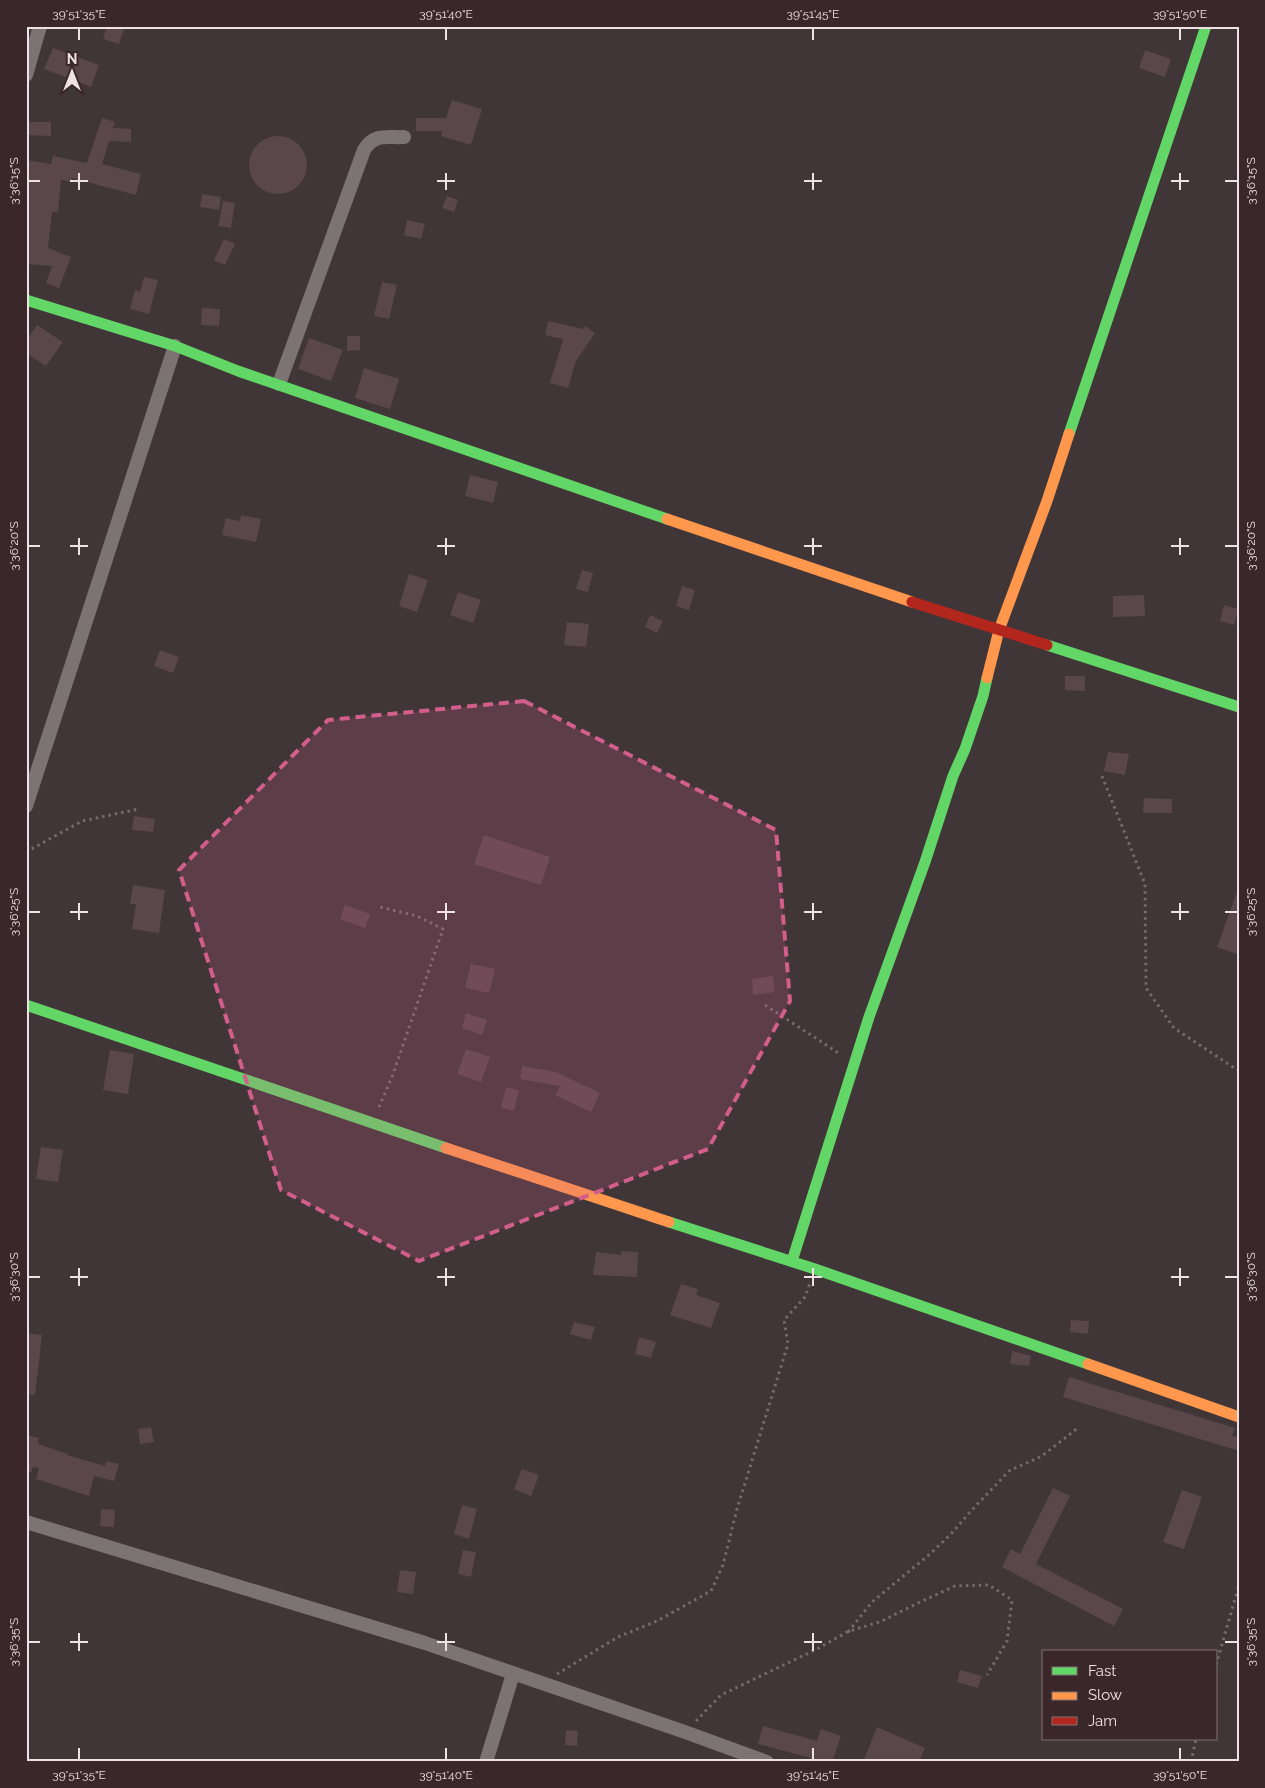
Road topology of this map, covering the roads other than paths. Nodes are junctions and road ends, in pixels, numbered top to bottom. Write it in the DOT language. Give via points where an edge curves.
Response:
graph roads {
  1 [pos="40,26"];
  2 [pos="1206,26"];
  3 [pos="26,75"];
  4 [pos="404,137"];
  5 [pos="26,300"];
  6 [pos="176,346"];
  7 [pos="279,384"];
  8 [pos="999,630"];
  9 [pos="1239,707"];
  10 [pos="26,806"];
  11 [pos="26,1005"];
  12 [pos="792,1261"];
  13 [pos="1239,1417"];
  14 [pos="26,1522"];
  15 [pos="513,1674"];
  16 [pos="486,1762"];
  17 [pos="767,1762"];
  1 -- 3 [label="street"];
  2 -- 8 [label="street" via="1050,491"];
  4 -- 7 [label="street" via="375,138 364,150"];
  5 -- 6 [label="street"];
  6 -- 7 [label="street"];
  6 -- 10 [label="street"];
  7 -- 8 [label="street"];
  8 -- 9 [label="street"];
  8 -- 12 [label="street" via="983,696 869,1017"];
  11 -- 12 [label="street" via="623,1208"];
  12 -- 13 [label="street"];
  14 -- 15 [label="street" via="425,1643"];
  15 -- 16 [label="street"];
  15 -- 17 [label="street"];
}
